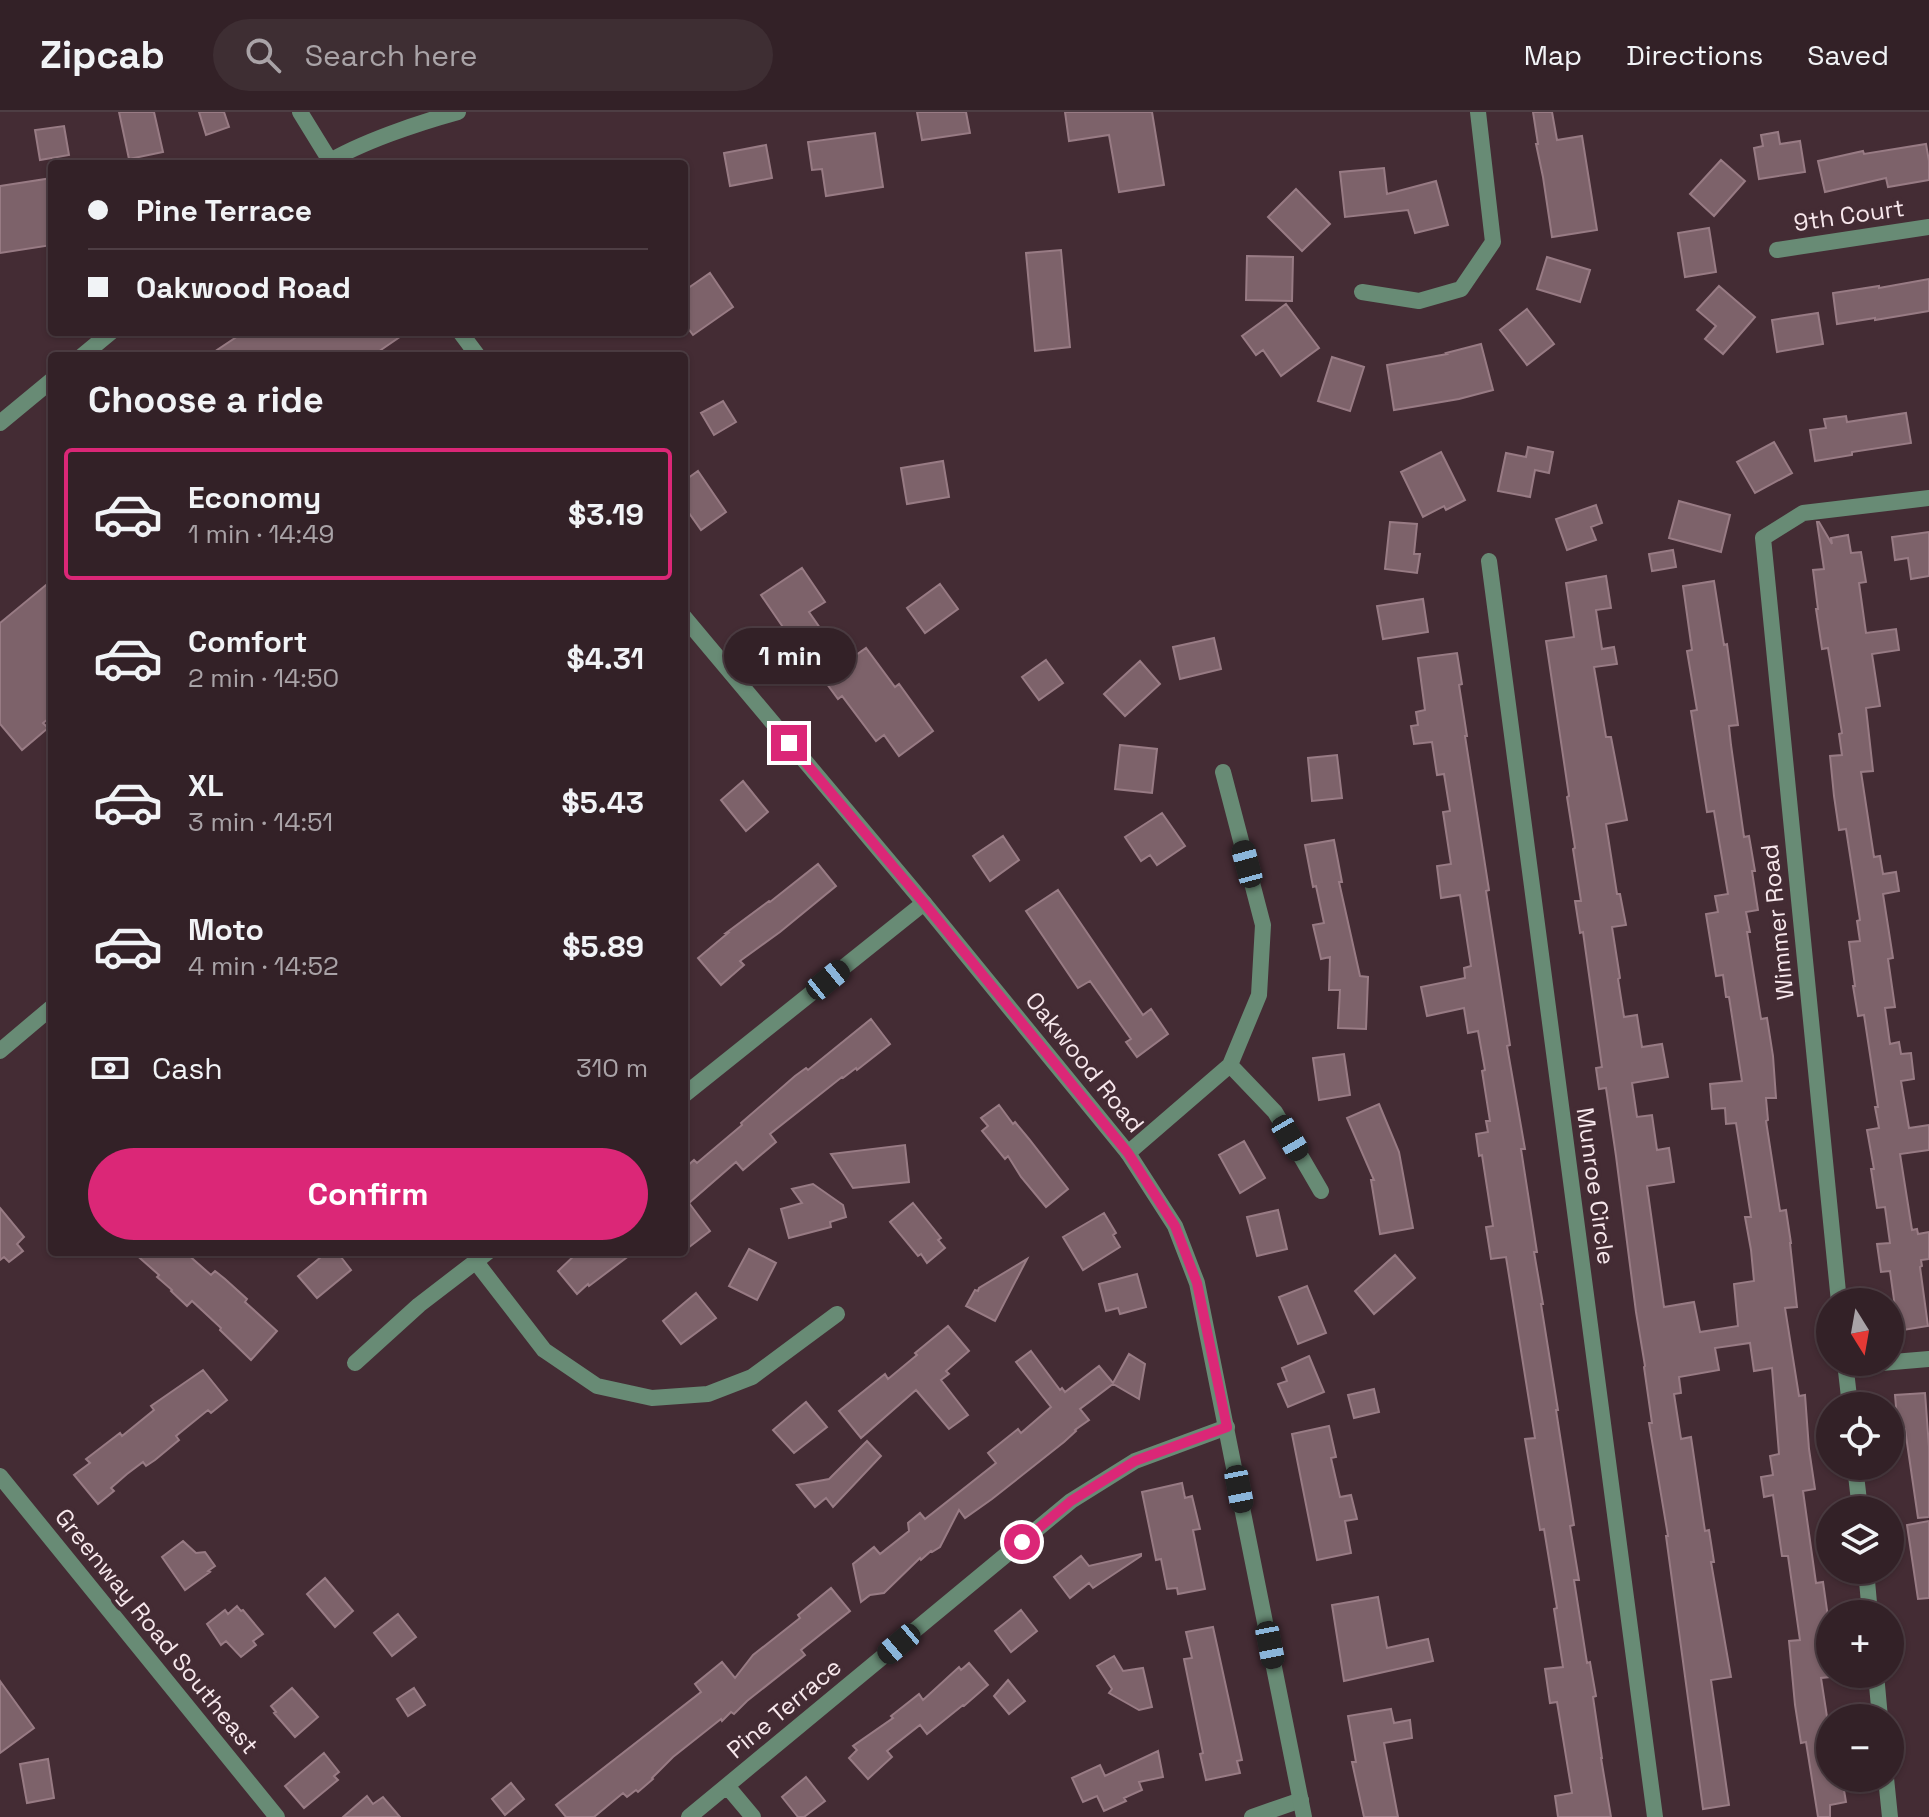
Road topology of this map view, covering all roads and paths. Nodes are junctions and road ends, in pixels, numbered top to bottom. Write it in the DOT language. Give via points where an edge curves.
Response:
graph roads {
  1 [pos="300,112"];
  2 [pos="458,112"];
  3 [pos="1478,112"];
  4 [pos="327,160"];
  5 [pos="336,160"];
  6 [pos="1929,227"];
  7 [pos="1777,250"];
  8 [pos="1362,292"];
  9 [pos="106,336"];
  10 [pos="87,352"];
  11 [pos="48,383"];
  12 [pos="0,423"];
  13 [pos="1929,498"];
  14 [pos="1489,561"];
  15 [pos="688,622"];
  16 [pos="1223,772"];
  17 [pos="924,903"];
  18 [pos="48,1010"];
  19 [pos="0,1051"];
  20 [pos="1230,1065"];
  21 [pos="688,1092"];
  22 [pos="1128,1153"];
  23 [pos="1321,1191"];
  24 [pos="482,1257"];
  25 [pos="1838,1288"];
  26 [pos="837,1314"];
  27 [pos="1929,1359"];
  28 [pos="1904,1360"];
  29 [pos="355,1363"];
  30 [pos="1227,1427"];
  31 [pos="0,1476"];
  32 [pos="727,1786"];
  33 [pos="1887,1792"];
  34 [pos="1303,1809"];
  35 [pos="277,1817"];
  36 [pos="689,1817"];
  37 [pos="753,1817"];
  38 [pos="1252,1817"];
  39 [pos="1655,1817"];
  40 [pos="1890,1817"];
  1 -- 4 [label="street"];
  2 -- 5 [label="street"];
  3 -- 8 [label="street" via="1493,242 1461,289 1419,301"];
  6 -- 7 [label="street, 9th Court"];
  9 -- 10 [label="street"];
  11 -- 12 [label="street"];
  13 -- 25 [label="street, Wimmer Road" via="1803,513 1763,538"];
  14 -- 39 [label="street, Munroe Circle"];
  15 -- 17 [label="street, Oakwood Road"];
  16 -- 20 [label="street" via="1263,925 1259,995"];
  17 -- 21 [label="street"];
  17 -- 22 [label="street, Oakwood Road"];
  18 -- 19 [label="street"];
  20 -- 22 [label="street"];
  20 -- 23 [label="street" via="1275,1112"];
  22 -- 30 [label="street, Oakwood Road" via="1175,1226 1197,1283"];
  24 -- 26 [label="street" via="544,1350 597,1386 652,1398 708,1394 752,1377"];
  24 -- 29 [label="street"];
  27 -- 28 [label="street"];
  30 -- 32 [label="street, Pine Terrace" via="1135,1461 1071,1501"];
  30 -- 34 [label="street, Oakwood Road"];
  31 -- 35 [label="street, Greenway Road Southeast"];
  32 -- 36 [label="street, Pine Terrace"];
  32 -- 37 [label="street"];
  33 -- 40 [label="street"];
  34 -- 38 [label="street"];
}
